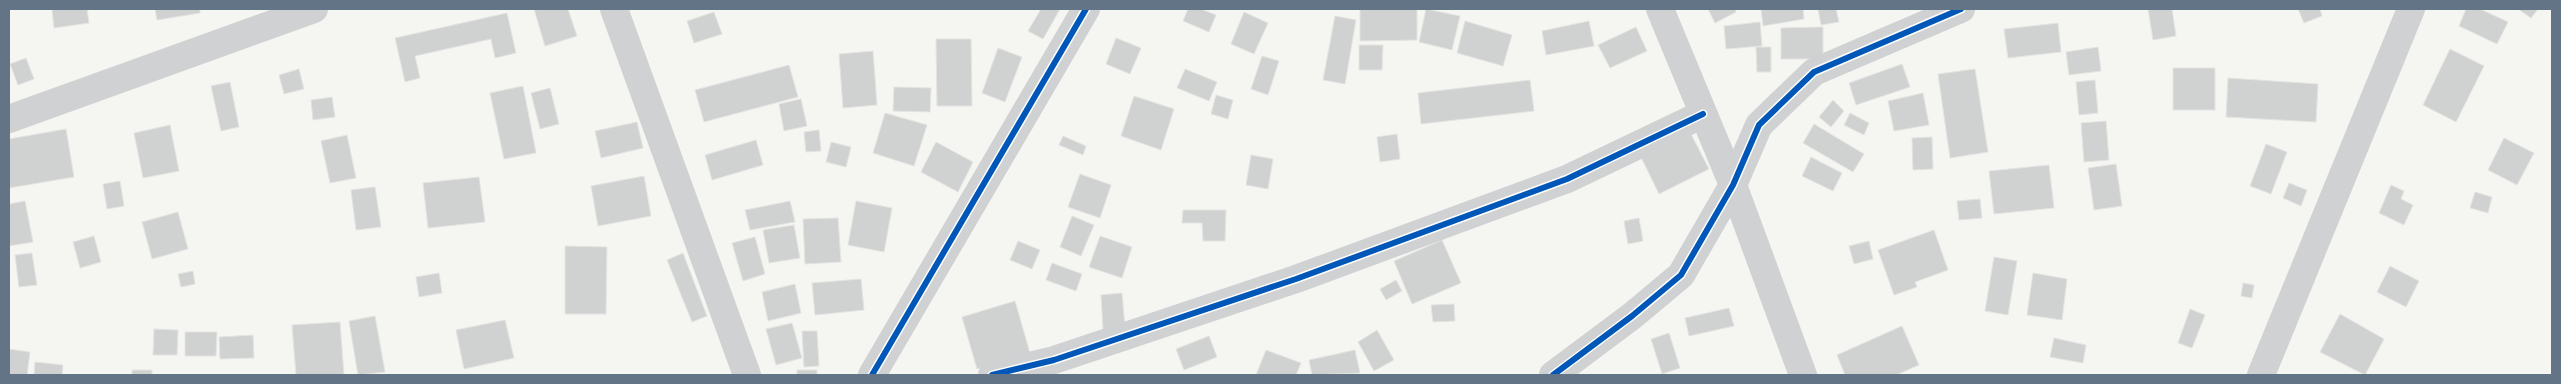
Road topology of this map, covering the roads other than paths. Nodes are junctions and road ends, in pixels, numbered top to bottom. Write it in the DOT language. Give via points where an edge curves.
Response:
graph roads {
  1 [pos="314,9"];
  2 [pos="614,9"];
  3 [pos="1086,9"];
  4 [pos="1660,9"];
  5 [pos="1961,9"];
  6 [pos="2411,9"];
  7 [pos="1703,114"];
  8 [pos="9,119"];
  9 [pos="1733,186"];
  10 [pos="747,375"];
  11 [pos="872,375"];
  12 [pos="992,375"];
  13 [pos="1553,375"];
  14 [pos="1803,375"];
  15 [pos="2261,375"];
  1 -- 8 [label="street"];
  2 -- 10 [label="street"];
  3 -- 11 [label="street"];
  4 -- 7 [label="street"];
  5 -- 9 [label="street" via="1814,72 1759,125"];
  6 -- 15 [label="street"];
  7 -- 9 [label="street"];
  7 -- 12 [label="street" via="1567,179 1313,273 1054,360"];
  9 -- 13 [label="street" via="1681,274 1632,316"];
  9 -- 14 [label="street"];
}
